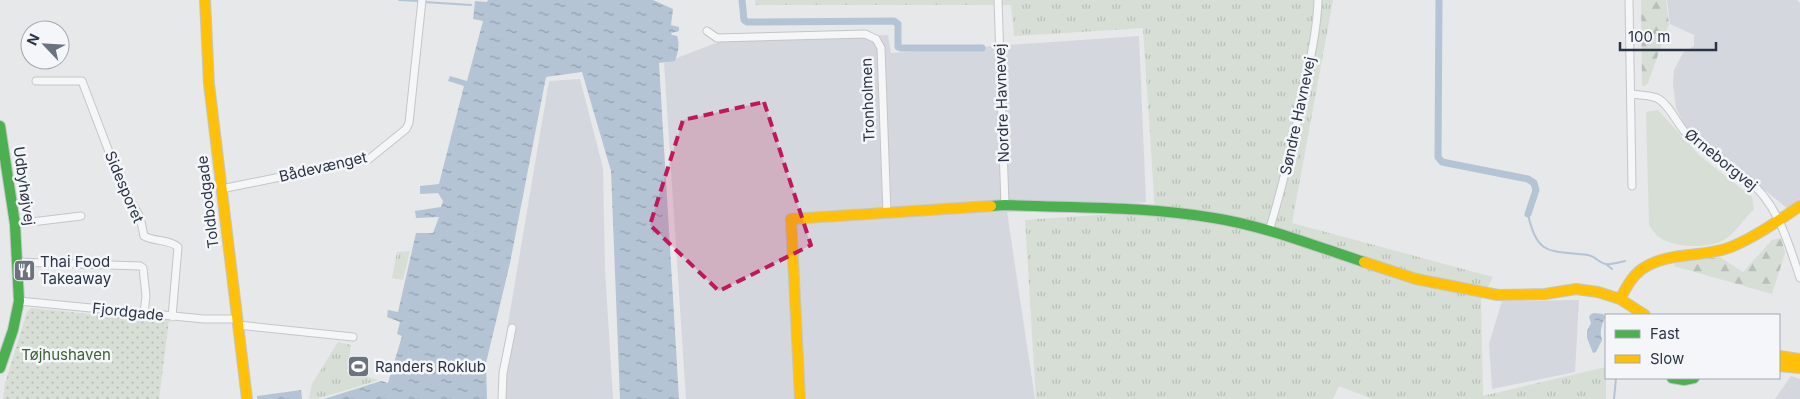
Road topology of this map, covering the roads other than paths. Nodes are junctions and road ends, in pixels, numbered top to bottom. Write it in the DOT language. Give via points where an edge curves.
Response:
graph roads {
  1 [pos="205,0"];
  2 [pos="998,0"];
  3 [pos="1318,0"];
  4 [pos="1629,0"];
  5 [pos="421,3"];
  6 [pos="707,31"];
  7 [pos="36,81"];
  8 [pos="1631,94"];
  9 [pos="0,126"];
  10 [pos="1632,186"];
  11 [pos="221,189"];
  12 [pos="1006,206"];
  13 [pos="1800,206"];
  14 [pos="887,214"];
  15 [pos="80,216"];
  16 [pos="1779,220"];
  17 [pos="15,224"];
  18 [pos="1269,231"];
  19 [pos="17,262"];
  20 [pos="1800,278"];
  21 [pos="1620,299"];
  22 [pos="19,301"];
  23 [pos="144,314"];
  24 [pos="1644,314"];
  25 [pos="172,316"];
  26 [pos="238,322"];
  27 [pos="512,328"];
  28 [pos="353,337"];
  29 [pos="1780,356"];
  30 [pos="1800,359"];
  31 [pos="1780,366"];
  32 [pos="0,368"];
  33 [pos="1800,368"];
  34 [pos="247,399"];
  35 [pos="502,399"];
  36 [pos="800,399"];
  1 -- 11 [label="street, Toldbodgade" via="209,84"];
  2 -- 12 [label="street, Nordre Havnevej"];
  3 -- 18 [label="street, Søndre Havnevej" via="1317,28 1303,98"];
  4 -- 8 [label="street"];
  5 -- 11 [label="street, Bådevænget" via="406,129 368,159"];
  6 -- 14 [label="street, Tronholmen" via="716,38 865,34 876,39 881,48"];
  7 -- 25 [label="street, Sidesporet" via="82,81 122,186 140,217 144,236 178,247"];
  8 -- 10 [label="street"];
  8 -- 16 [label="street, Ørneborgvej" via="1650,96 1663,102 1690,138 1753,185"];
  9 -- 17 [label="street, Udbyhøjvej"];
  11 -- 26 [label="street, Toldbodgade"];
  12 -- 14 [label="street"];
  12 -- 18 [label="street" via="1166,211 1216,218"];
  13 -- 16 [label="street"];
  14 -- 36 [label="street" via="791,219"];
  15 -- 17 [label="street"];
  16 -- 20 [label="street, Ørneborgvej"];
  16 -- 21 [label="street" via="1730,247 1650,263 1633,276"];
  17 -- 19 [label="street, Udbyhøjvej"];
  18 -- 21 [label="street" via="1416,280 1498,294 1545,294 1576,289"];
  19 -- 22 [label="street, Udbyhøjvej"];
  19 -- 23 [label="street" via="140,266 143,268 146,296"];
  21 -- 24 [label="street"];
  22 -- 23 [label="street, Fjordgade"];
  22 -- 32 [label="street, Udbyhøjvej"];
  23 -- 25 [label="street, Fjordgade"];
  25 -- 26 [label="street, Fjordgade"];
  26 -- 28 [label="street, Fjordgade"];
  26 -- 34 [label="street, Toldbodgade"];
  27 -- 35 [label="street" via="503,373"];
  29 -- 30 [label="street"];
  31 -- 33 [label="street"];
}
